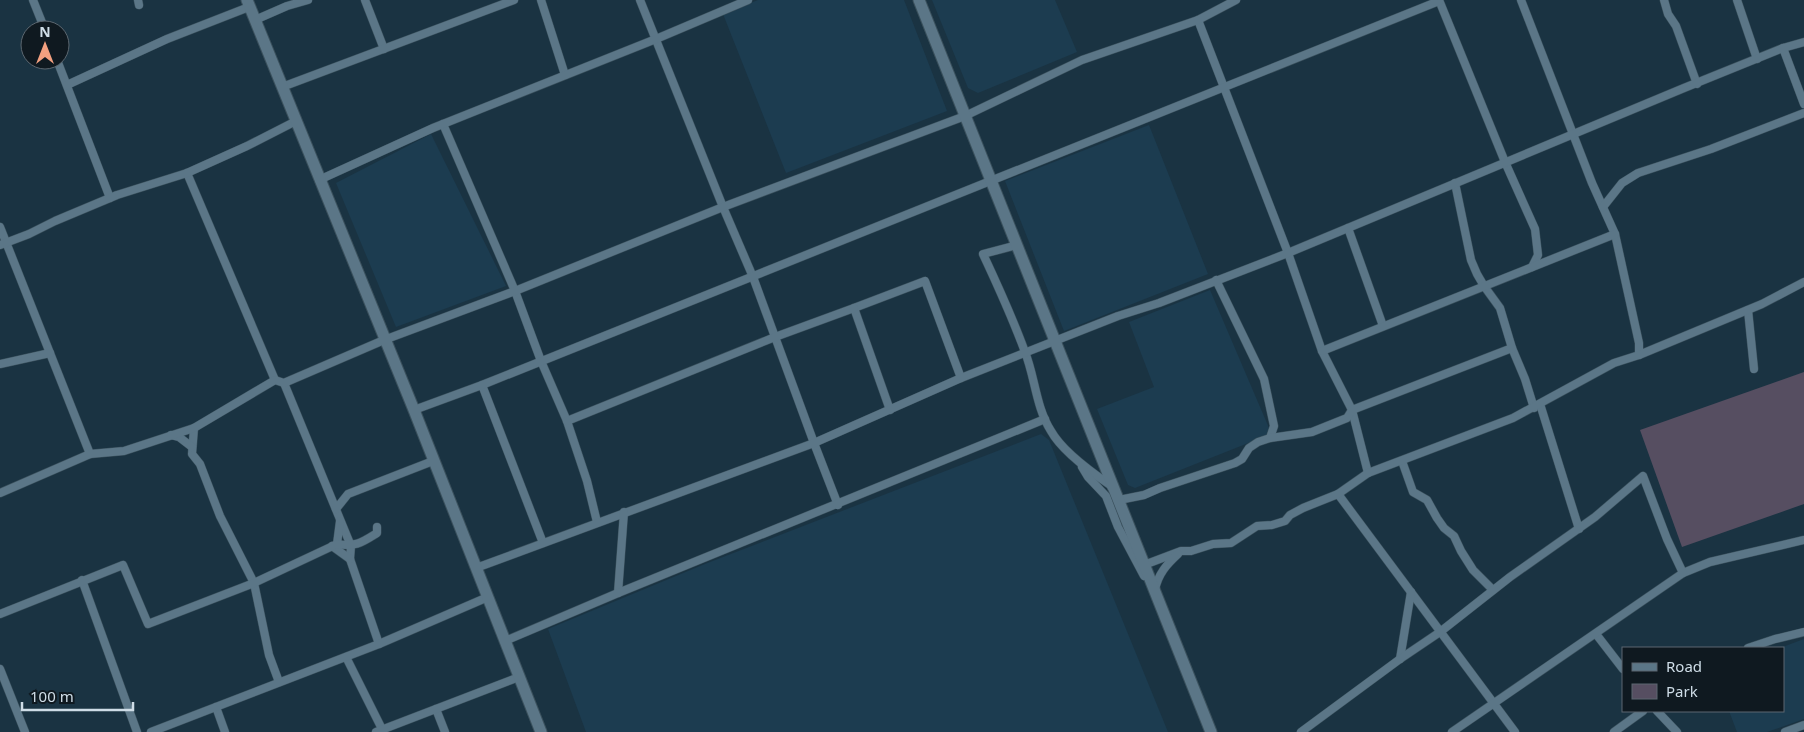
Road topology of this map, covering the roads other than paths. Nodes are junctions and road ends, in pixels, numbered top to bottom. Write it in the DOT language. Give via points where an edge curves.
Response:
graph roads {
  1 [pos="33,0"];
  2 [pos="308,0"];
  3 [pos="365,0"];
  4 [pos="514,0"];
  5 [pos="541,0"];
  6 [pos="640,0"];
  7 [pos="748,0"];
  8 [pos="919,0"];
  9 [pos="1236,0"];
  10 [pos="1521,0"];
  11 [pos="1664,0"];
  12 [pos="1737,0"];
  13 [pos="1439,1"];
  14 [pos="248,3"];
  15 [pos="41,20"];
  16 [pos="255,20"];
  17 [pos="1198,20"];
  18 [pos="656,39"];
  19 [pos="1804,42"];
  20 [pos="1783,48"];
  21 [pos="384,49"];
  22 [pos="1757,59"];
  23 [pos="61,70"];
  24 [pos="565,75"];
  25 [pos="1697,84"];
  26 [pos="67,85"];
  27 [pos="282,87"];
  28 [pos="1225,87"];
  29 [pos="1804,104"];
  30 [pos="1804,113"];
  31 [pos="965,116"];
  32 [pos="296,121"];
  33 [pos="443,124"];
  34 [pos="1574,134"];
  35 [pos="1505,162"];
  36 [pos="187,173"];
  37 [pos="319,180"];
  38 [pos="991,181"];
  39 [pos="1455,184"];
  40 [pos="110,198"];
  41 [pos="723,207"];
  42 [pos="1603,207"];
  43 [pos="0,227"];
  44 [pos="1348,228"];
  45 [pos="1615,234"];
  46 [pos="1538,242"];
  47 [pos="3,244"];
  48 [pos="1017,245"];
  49 [pos="1288,253"];
  50 [pos="1555,258"];
  51 [pos="1532,267"];
  52 [pos="753,276"];
  53 [pos="1216,280"];
  54 [pos="1804,282"];
  55 [pos="1484,286"];
  56 [pos="515,291"];
  57 [pos="854,308"];
  58 [pos="1748,310"];
  59 [pos="1384,326"];
  60 [pos="775,337"];
  61 [pos="384,340"];
  62 [pos="1055,342"];
  63 [pos="1512,348"];
  64 [pos="1322,351"];
  65 [pos="50,353"];
  66 [pos="1026,353"];
  67 [pos="1639,355"];
  68 [pos="542,361"];
  69 [pos="0,364"];
  70 [pos="1754,369"];
  71 [pos="961,378"];
  72 [pos="275,380"];
  73 [pos="284,383"];
  74 [pos="482,385"];
  75 [pos="1537,406"];
  76 [pos="414,410"];
  77 [pos="890,410"];
  78 [pos="1352,410"];
  79 [pos="1044,419"];
  80 [pos="567,421"];
  81 [pos="194,428"];
  82 [pos="171,435"];
  83 [pos="1270,438"];
  84 [pos="814,443"];
  85 [pos="192,447"];
  86 [pos="90,454"];
  87 [pos="1402,460"];
  88 [pos="433,461"];
  89 [pos="1079,461"];
  90 [pos="1368,473"];
  91 [pos="0,493"];
  92 [pos="329,494"];
  93 [pos="348,494"];
  94 [pos="1338,494"];
  95 [pos="1119,500"];
  96 [pos="838,505"];
  97 [pos="336,509"];
  98 [pos="624,512"];
  99 [pos="340,519"];
  100 [pos="597,522"];
  101 [pos="377,527"];
  102 [pos="1579,529"];
  103 [pos="1804,540"];
  104 [pos="544,543"];
  105 [pos="334,545"];
  106 [pos="350,546"];
  107 [pos="1181,551"];
  108 [pos="350,558"];
  109 [pos="1144,565"];
  110 [pos="476,568"];
  111 [pos="1683,573"];
  112 [pos="82,580"];
  113 [pos="254,583"];
  114 [pos="1493,590"];
  115 [pos="1411,592"];
  116 [pos="618,594"];
  117 [pos="1157,596"];
  118 [pos="488,597"];
  119 [pos="0,614"];
  120 [pos="1440,632"];
  121 [pos="1804,632"];
  122 [pos="1596,634"];
  123 [pos="505,641"];
  124 [pos="379,644"];
  125 [pos="1751,647"];
  126 [pos="346,656"];
  127 [pos="1400,659"];
  128 [pos="1622,668"];
  129 [pos="0,669"];
  130 [pos="519,677"];
  131 [pos="279,682"];
  132 [pos="1493,703"];
  133 [pos="216,707"];
  134 [pos="436,709"];
  135 [pos="1642,712"];
  136 [pos="1658,712"];
  137 [pos="1804,725"];
  138 [pos="379,731"];
  139 [pos="25,732"];
  140 [pos="137,732"];
  141 [pos="151,732"];
  142 [pos="225,732"];
  143 [pos="445,732"];
  144 [pos="541,732"];
  145 [pos="1211,732"];
  146 [pos="1301,732"];
  147 [pos="1452,732"];
  148 [pos="1515,732"];
  149 [pos="1614,732"];
  150 [pos="1677,732"];
  151 [pos="1785,732"];
  1 -- 15 [label="street"];
  2 -- 16 [label="street"];
  3 -- 21 [label="street"];
  4 -- 21 [label="street"];
  5 -- 24 [label="street"];
  6 -- 18 [label="street"];
  7 -- 18 [label="street"];
  8 -- 31 [label="main road"];
  9 -- 17 [label="street"];
  10 -- 34 [label="street"];
  11 -- 25 [label="street"];
  12 -- 22 [label="street"];
  13 -- 28 [label="street"];
  13 -- 35 [label="street"];
  14 -- 16 [label="main road"];
  14 -- 26 [label="street"];
  16 -- 27 [label="main road"];
  17 -- 28 [label="street"];
  17 -- 31 [label="street" via="1082,60"];
  18 -- 24 [label="street"];
  18 -- 41 [label="street"];
  19 -- 20 [label="street"];
  20 -- 22 [label="street"];
  20 -- 29 [label="street"];
  21 -- 27 [label="street"];
  22 -- 25 [label="street"];
  23 -- 26 [label="street"];
  24 -- 33 [label="street"];
  25 -- 34 [label="street"];
  26 -- 40 [label="street"];
  27 -- 32 [label="main road"];
  28 -- 38 [label="street"];
  28 -- 49 [label="street"];
  30 -- 42 [label="street" via="1638,173 1622,183"];
  31 -- 38 [label="main road"];
  31 -- 41 [label="street"];
  32 -- 36 [label="street"];
  32 -- 37 [label="main road"];
  33 -- 37 [label="street"];
  33 -- 56 [label="street"];
  34 -- 35 [label="street"];
  34 -- 42 [label="street"];
  35 -- 39 [label="street"];
  35 -- 46 [label="street" via="1530,215"];
  36 -- 40 [label="street"];
  36 -- 72 [label="street"];
  37 -- 61 [label="main road"];
  38 -- 48 [label="main road"];
  38 -- 52 [label="street"];
  39 -- 44 [label="street"];
  39 -- 55 [label="street" via="1468,248 1476,274"];
  40 -- 47 [label="street"];
  41 -- 52 [label="street"];
  41 -- 56 [label="street"];
  42 -- 45 [label="street"];
  43 -- 47 [label="street"];
  44 -- 49 [label="street"];
  44 -- 59 [label="street"];
  45 -- 50 [label="street"];
  45 -- 67 [label="street"];
  46 -- 50 [label="street" via="1543,251"];
  46 -- 51 [label="street" via="1538,255"];
  47 -- 65 [label="street"];
  48 -- 62 [label="main road"];
  48 -- 66 [label="street" via="983,254"];
  49 -- 53 [label="street"];
  49 -- 64 [label="street"];
  50 -- 51 [label="street"];
  51 -- 55 [label="street"];
  52 -- 60 [label="street"];
  52 -- 68 [label="street"];
  53 -- 62 [label="street"];
  53 -- 83 [label="street" via="1264,379 1274,426"];
  54 -- 58 [label="street"];
  55 -- 59 [label="street"];
  55 -- 63 [label="street" via="1500,308"];
  56 -- 61 [label="street"];
  56 -- 68 [label="street"];
  57 -- 60 [label="street"];
  57 -- 71 [label="street" via="925,281"];
  57 -- 77 [label="street"];
  58 -- 67 [label="street"];
  58 -- 70 [label="street"];
  59 -- 64 [label="street"];
  60 -- 80 [label="street"];
  60 -- 84 [label="street"];
  61 -- 73 [label="street"];
  61 -- 76 [label="main road"];
  62 -- 66 [label="street"];
  62 -- 95 [label="main road"];
  63 -- 75 [label="street"];
  63 -- 78 [label="street"];
  64 -- 78 [label="street"];
  65 -- 69 [label="street"];
  65 -- 86 [label="street"];
  66 -- 71 [label="street"];
  66 -- 79 [label="street"];
  67 -- 75 [label="street" via="1614,363"];
  68 -- 74 [label="street"];
  68 -- 80 [label="street"];
  71 -- 77 [label="street"];
  72 -- 73 [label="street"];
  72 -- 81 [label="street"];
  73 -- 92 [label="street"];
  74 -- 76 [label="street"];
  74 -- 104 [label="street"];
  75 -- 87 [label="street" via="1468,437"];
  75 -- 102 [label="street"];
  76 -- 88 [label="main road"];
  77 -- 84 [label="street"];
  78 -- 83 [label="street" via="1347,418 1312,432"];
  78 -- 90 [label="street"];
  79 -- 89 [label="street" via="1051,433"];
  79 -- 96 [label="street"];
  80 -- 100 [label="street"];
  81 -- 82 [label="street"];
  81 -- 85 [label="street"];
  82 -- 85 [label="street"];
  82 -- 86 [label="street" via="124,451"];
  83 -- 95 [label="street" via="1248,448 1242,459 1235,463 1144,495"];
  84 -- 96 [label="street"];
  84 -- 98 [label="street"];
  85 -- 113 [label="street" via="192,454 200,464 220,516"];
  86 -- 91 [label="street"];
  87 -- 90 [label="street"];
  87 -- 114 [label="street" via="1413,492 1428,500 1474,570"];
  88 -- 93 [label="street"];
  88 -- 110 [label="main road"];
  89 -- 95 [label="street" via="1110,484"];
  89 -- 117 [label="street" via="1088,478 1106,496 1129,550"];
  90 -- 94 [label="street"];
  92 -- 93 [label="street"];
  92 -- 97 [label="street"];
  93 -- 97 [label="street"];
  94 -- 107 [label="street" via="1303,508 1285,521 1250,529 1231,543"];
  94 -- 115 [label="street"];
  95 -- 109 [label="main road"];
  96 -- 116 [label="street"];
  97 -- 99 [label="street"];
  98 -- 100 [label="street"];
  98 -- 116 [label="street"];
  99 -- 105 [label="street"];
  99 -- 106 [label="street"];
  100 -- 104 [label="street"];
  101 -- 106 [label="street" via="377,533"];
  102 -- 111 [label="street" via="1642,476"];
  102 -- 114 [label="street"];
  103 -- 111 [label="street" via="1710,562"];
  104 -- 110 [label="street"];
  105 -- 106 [label="street"];
  105 -- 108 [label="street"];
  105 -- 113 [label="street"];
  106 -- 108 [label="street"];
  107 -- 109 [label="street"];
  107 -- 117 [label="street" via="1162,570 1157,580"];
  108 -- 124 [label="street"];
  109 -- 117 [label="main road"];
  110 -- 118 [label="main road"];
  111 -- 122 [label="street"];
  112 -- 113 [label="street" via="123,565 148,624"];
  112 -- 119 [label="street"];
  112 -- 140 [label="street"];
  113 -- 131 [label="street"];
  114 -- 120 [label="street"];
  115 -- 120 [label="street"];
  115 -- 127 [label="street"];
  116 -- 123 [label="street"];
  117 -- 145 [label="main road"];
  118 -- 123 [label="main road"];
  118 -- 124 [label="street"];
  120 -- 127 [label="street"];
  120 -- 132 [label="street"];
  121 -- 125 [label="street"];
  122 -- 128 [label="street"];
  122 -- 132 [label="street"];
  123 -- 130 [label="main road"];
  124 -- 126 [label="street"];
  126 -- 131 [label="street"];
  126 -- 138 [label="street"];
  127 -- 146 [label="street"];
  129 -- 139 [label="street"];
  130 -- 134 [label="street"];
  130 -- 144 [label="main road"];
  131 -- 133 [label="street"];
  132 -- 147 [label="street"];
  132 -- 148 [label="street"];
  133 -- 141 [label="street"];
  133 -- 142 [label="street"];
  134 -- 138 [label="street"];
  134 -- 143 [label="street"];
  135 -- 149 [label="street"];
  136 -- 150 [label="street"];
  137 -- 151 [label="street"];
}
